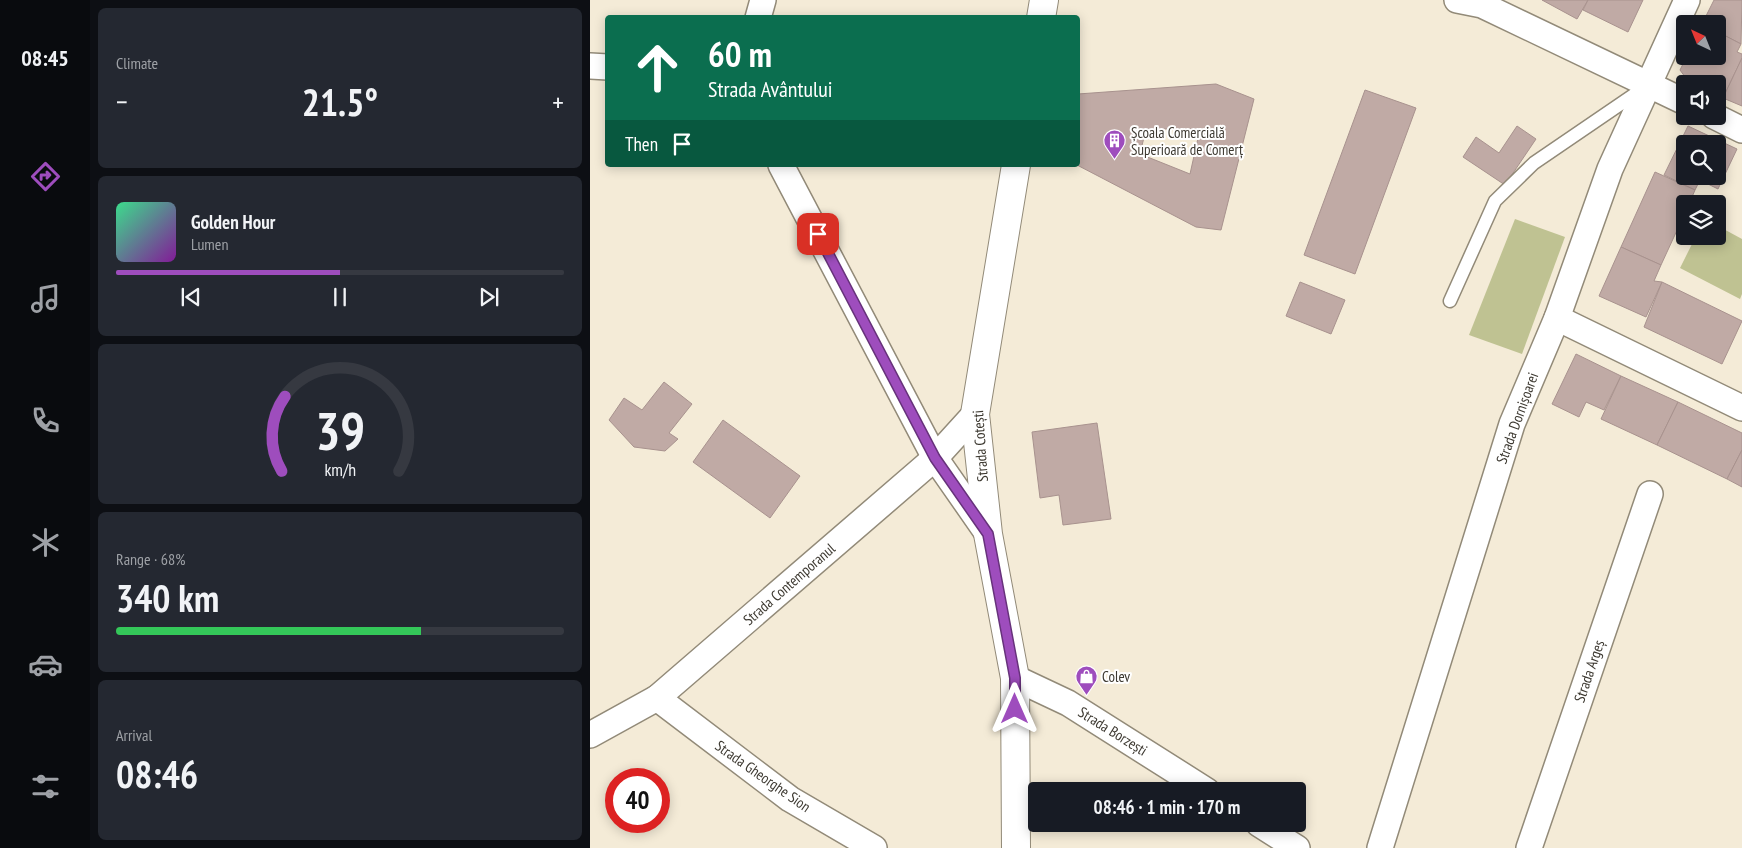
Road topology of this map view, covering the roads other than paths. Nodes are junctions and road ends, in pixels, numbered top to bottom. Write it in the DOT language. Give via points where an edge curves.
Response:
graph roads {
  1 [pos="763,0"];
  2 [pos="1044,0"];
  3 [pos="1457,0"];
  4 [pos="1687,0"];
  5 [pos="759,15"];
  6 [pos="1042,15"];
  7 [pos="590,66"];
  8 [pos="605,67"];
  9 [pos="1649,84"];
  10 [pos="1676,98"];
  11 [pos="1726,122"];
  12 [pos="1742,130"];
  13 [pos="783,167"];
  14 [pos="1016,167"];
  15 [pos="1450,301"];
  16 [pos="1557,318"];
  17 [pos="1742,408"];
  18 [pos="975,414"];
  19 [pos="935,458"];
  20 [pos="1650,494"];
  21 [pos="988,534"];
  22 [pos="1015,678"];
  23 [pos="657,698"];
  24 [pos="590,735"];
  25 [pos="1193,782"];
  26 [pos="1272,832"];
  27 [pos="874,848"];
  28 [pos="1016,848"];
  29 [pos="1297,848"];
  30 [pos="1380,848"];
  31 [pos="1529,848"];
  1 -- 5 [label="street"];
  2 -- 6 [label="street"];
  3 -- 9 [label="street" via="1482,6"];
  4 -- 9 [label="street, Strada Dornișoarei"];
  7 -- 8 [label="street"];
  9 -- 10 [label="street"];
  9 -- 15 [label="lane" via="1534,163 1495,201"];
  9 -- 16 [label="street, Strada Dornișoarei" via="1610,169"];
  11 -- 12 [label="street"];
  13 -- 19 [label="street"];
  14 -- 18 [label="street, Strada Cotești"];
  16 -- 17 [label="street"];
  16 -- 30 [label="street, Strada Dornișoarei" via="1512,424"];
  18 -- 19 [label="street, Strada Contemporanul"];
  18 -- 21 [label="street, Strada Cotești"];
  19 -- 21 [label="street"];
  19 -- 23 [label="street, Strada Contemporanul"];
  20 -- 31 [label="street, Strada Argeș"];
  21 -- 22 [label="street, Strada Cotești"];
  22 -- 25 [label="street, Strada Borzești" via="1068,703"];
  22 -- 28 [label="street, Strada Cotești"];
  23 -- 24 [label="street, Strada Contemporanul"];
  23 -- 27 [label="street, Strada Gheorghe Sion" via="790,799"];
  26 -- 29 [label="street"];
}
